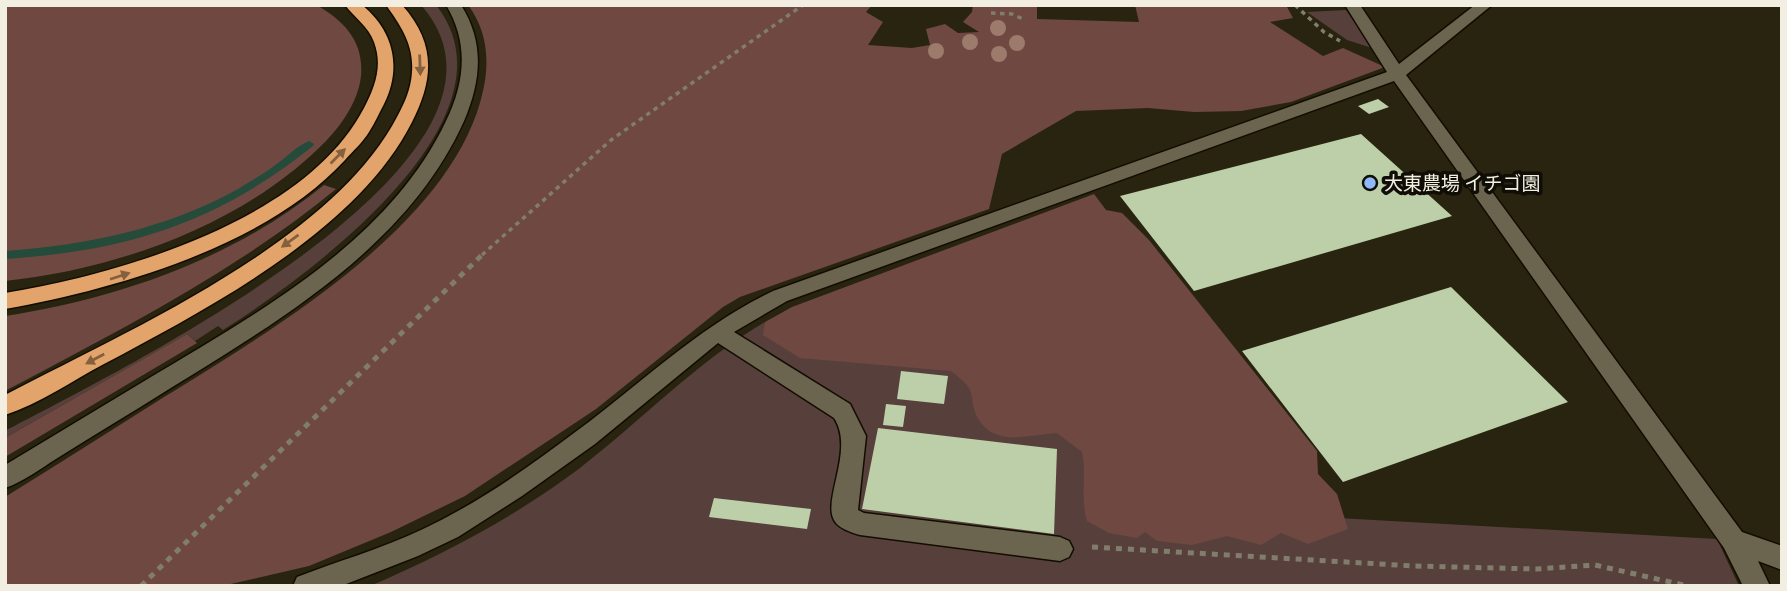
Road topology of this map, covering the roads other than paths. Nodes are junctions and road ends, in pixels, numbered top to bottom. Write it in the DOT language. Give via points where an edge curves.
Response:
graph roads {
  1 [pos="352,5"];
  2 [pos="393,5"];
  3 [pos="453,5"];
  4 [pos="1352,5"];
  5 [pos="1485,5"];
  6 [pos="1397,74"];
  7 [pos="5,301"];
  8 [pos="718,332"];
  9 [pos="5,406"];
  10 [pos="5,478"];
  11 [pos="1733,540"];
  12 [pos="1060,549"];
  13 [pos="1782,558"];
  14 [pos="306,586"];
  15 [pos="1757,586"];
  7 -- 1 [label="highway, one-way" via="105,281 175,256 257,217 316,177 357,136 380,99 385,81 386,49 371,22"];
  2 -- 9 [label="highway, one-way" via="416,41 420,84 400,132 371,171 326,214 232,281"];
  3 -- 10 [label="street" via="469,45 467,94 433,164 387,217 281,306"];
  4 -- 6 [label="street"];
  5 -- 6 [label="street"];
  6 -- 8 [label="street" via="780,296 752,308"];
  6 -- 11 [label="street"];
  8 -- 12 [label="street" via="842,411 853,423 857,440 845,516 860,524"];
  8 -- 14 [label="street" via="588,436 467,519"];
  11 -- 13 [label="street"];
  11 -- 15 [label="street"];
}
